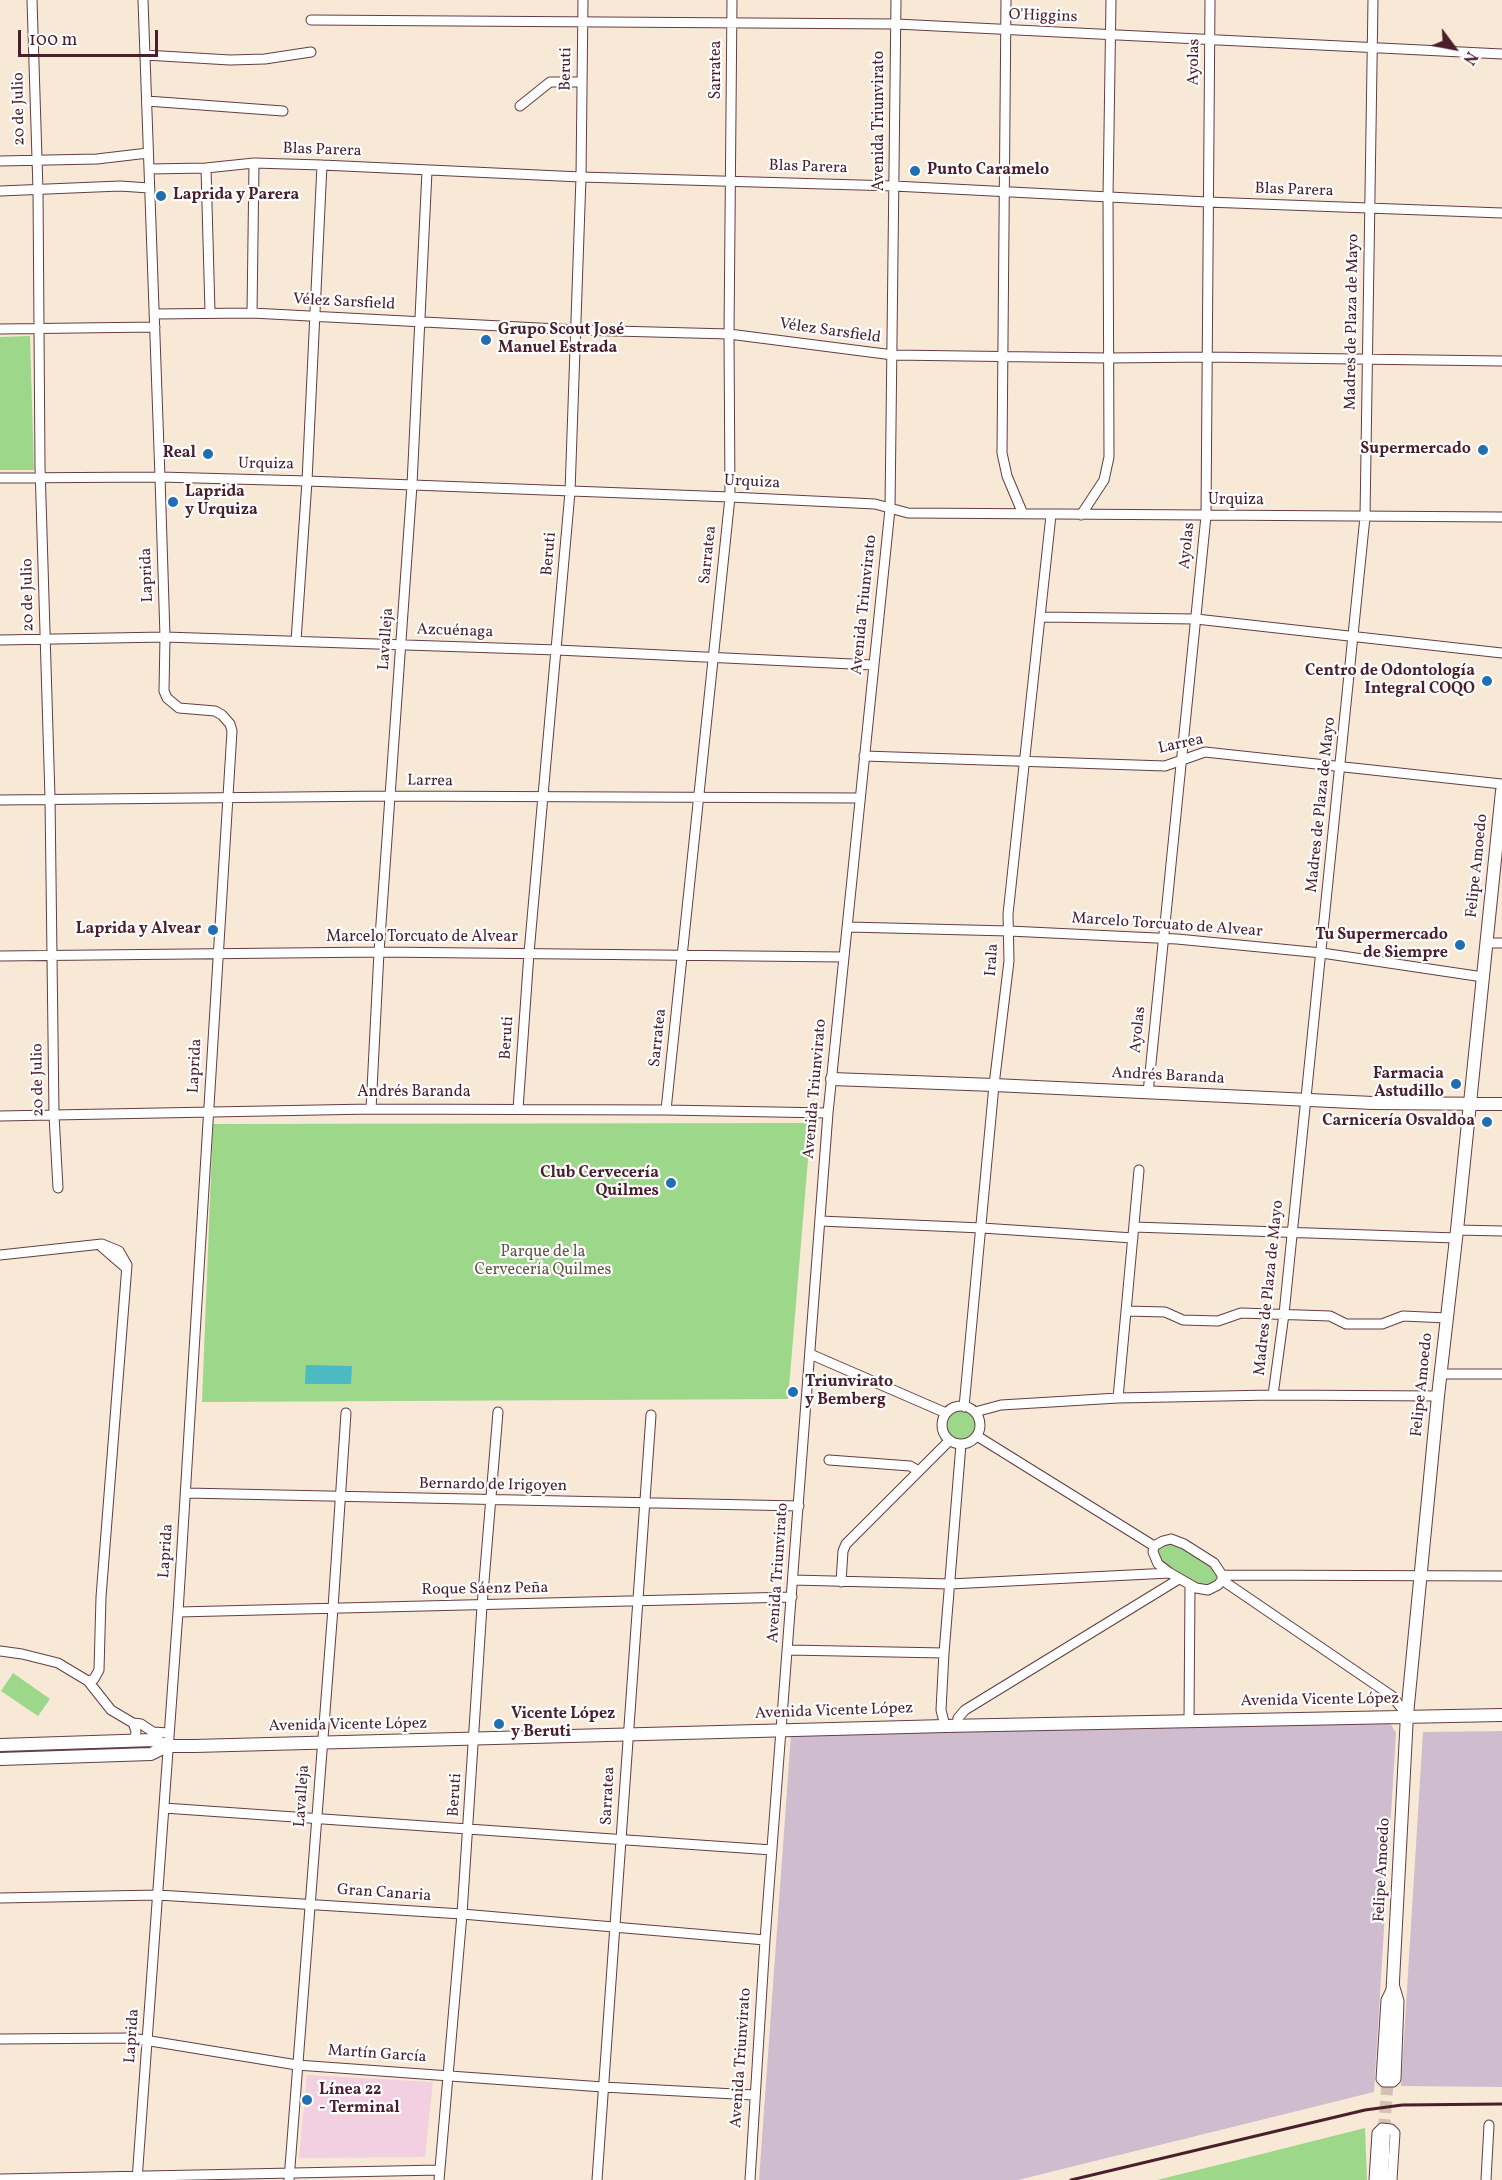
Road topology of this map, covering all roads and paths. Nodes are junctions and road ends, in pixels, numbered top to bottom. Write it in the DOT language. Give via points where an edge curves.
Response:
graph roads {
  1 [pos="32,0"];
  2 [pos="143,0"];
  3 [pos="583,0"];
  4 [pos="732,0"];
  5 [pos="896,0"];
  6 [pos="1006,0"];
  7 [pos="1112,0"];
  8 [pos="1210,0"];
  9 [pos="1373,0"];
  10 [pos="311,20"];
  11 [pos="583,22"];
  12 [pos="732,22"];
  13 [pos="896,24"];
  14 [pos="1005,30"];
  15 [pos="1111,35"];
  16 [pos="1210,39"];
  17 [pos="1372,47"];
  18 [pos="311,52"];
  19 [pos="1502,54"];
  20 [pos="146,55"];
  21 [pos="582,82"];
  22 [pos="147,101"];
  23 [pos="520,106"];
  24 [pos="283,111"];
  25 [pos="148,153"];
  26 [pos="0,160"];
  27 [pos="36,160"];
  28 [pos="254,163"];
  29 [pos="322,165"];
  30 [pos="206,168"];
  31 [pos="149,169"];
  32 [pos="427,171"];
  33 [pos="581,177"];
  34 [pos="732,181"];
  35 [pos="894,186"];
  36 [pos="149,188"];
  37 [pos="38,190"];
  38 [pos="0,191"];
  39 [pos="1005,193"];
  40 [pos="1108,197"];
  41 [pos="1207,202"];
  42 [pos="1371,209"];
  43 [pos="1502,213"];
  44 [pos="210,312"];
  45 [pos="252,313"];
  46 [pos="154,314"];
  47 [pos="315,317"];
  48 [pos="419,322"];
  49 [pos="155,327"];
  50 [pos="38,328"];
  51 [pos="0,329"];
  52 [pos="577,330"];
  53 [pos="729,334"];
  54 [pos="893,355"];
  55 [pos="1004,356"];
  56 [pos="1207,357"];
  57 [pos="1108,358"];
  58 [pos="1366,360"];
  59 [pos="1502,361"];
  60 [pos="41,477"];
  61 [pos="160,477"];
  62 [pos="0,478"];
  63 [pos="307,481"];
  64 [pos="412,485"];
  65 [pos="570,492"];
  66 [pos="730,497"];
  67 [pos="890,509"];
  68 [pos="1023,514"];
  69 [pos="1081,515"];
  70 [pos="1051,516"];
  71 [pos="1206,516"];
  72 [pos="1365,517"];
  73 [pos="1502,517"];
  74 [pos="1042,617"];
  75 [pos="1196,619"];
  76 [pos="165,637"];
  77 [pos="1353,638"];
  78 [pos="45,639"];
  79 [pos="0,640"];
  80 [pos="296,641"];
  81 [pos="401,645"];
  82 [pos="557,650"];
  83 [pos="1502,653"];
  84 [pos="713,658"];
  85 [pos="873,665"];
  86 [pos="864,756"];
  87 [pos="1182,760"];
  88 [pos="1024,762"];
  89 [pos="1341,767"];
  90 [pos="1502,784"];
  91 [pos="1502,791"];
  92 [pos="390,796"];
  93 [pos="50,798"];
  94 [pos="227,798"];
  95 [pos="544,798"];
  96 [pos="860,798"];
  97 [pos="699,799"];
  98 [pos="0,800"];
  99 [pos="848,927"];
  100 [pos="1009,931"];
  101 [pos="1164,938"];
  102 [pos="1487,943"];
  103 [pos="1502,943"];
  104 [pos="379,951"];
  105 [pos="218,953"];
  106 [pos="529,953"];
  107 [pos="1322,954"];
  108 [pos="51,955"];
  109 [pos="0,956"];
  110 [pos="683,956"];
  111 [pos="844,957"];
  112 [pos="1483,977"];
  113 [pos="832,1079"];
  114 [pos="994,1085"];
  115 [pos="1148,1093"];
  116 [pos="1305,1100"];
  117 [pos="1502,1104"];
  118 [pos="1469,1105"];
  119 [pos="371,1109"];
  120 [pos="518,1109"];
  121 [pos="666,1110"];
  122 [pos="208,1111"];
  123 [pos="828,1113"];
  124 [pos="54,1115"];
  125 [pos="0,1116"];
  126 [pos="1139,1170"];
  127 [pos="58,1188"];
  128 [pos="820,1221"];
  129 [pos="1134,1227"];
  130 [pos="982,1228"];
  131 [pos="1502,1231"];
  132 [pos="1292,1233"];
  133 [pos="1457,1234"];
  134 [pos="1133,1238"];
  135 [pos="0,1255"];
  136 [pos="1126,1311"];
  137 [pos="1284,1314"];
  138 [pos="1447,1318"];
  139 [pos="810,1354"];
  140 [pos="1441,1374"];
  141 [pos="1502,1374"];
  142 [pos="1273,1395"];
  143 [pos="1438,1396"];
  144 [pos="1118,1398"];
  145 [pos="964,1407"];
  146 [pos="498,1412"];
  147 [pos="975,1412"];
  148 [pos="346,1413"];
  149 [pos="946,1413"];
  150 [pos="651,1415"];
  151 [pos="977,1436"];
  152 [pos="950,1441"];
  153 [pos="962,1444"];
  154 [pos="829,1460"];
  155 [pos="919,1471"];
  156 [pos="186,1493"];
  157 [pos="341,1498"];
  158 [pos="491,1501"];
  159 [pos="644,1503"];
  160 [pos="799,1506"];
  161 [pos="1154,1546"];
  162 [pos="1170,1574"];
  163 [pos="1502,1576"];
  164 [pos="1222,1577"];
  165 [pos="1420,1577"];
  166 [pos="1179,1579"];
  167 [pos="793,1580"];
  168 [pos="841,1582"];
  169 [pos="950,1584"];
  170 [pos="1190,1585"];
  171 [pos="792,1597"];
  172 [pos="638,1602"];
  173 [pos="482,1606"];
  174 [pos="333,1608"];
  175 [pos="178,1612"];
  176 [pos="788,1650"];
  177 [pos="0,1651"];
  178 [pos="944,1653"];
  179 [pos="88,1681"];
  180 [pos="1502,1714"];
  181 [pos="1407,1715"];
  182 [pos="1189,1720"];
  183 [pos="133,1723"];
  184 [pos="951,1726"];
  185 [pos="782,1730"];
  186 [pos="628,1735"];
  187 [pos="475,1739"];
  188 [pos="168,1740"];
  189 [pos="135,1741"];
  190 [pos="322,1742"];
  191 [pos="0,1745"];
  192 [pos="0,1759"];
  193 [pos="164,1808"];
  194 [pos="316,1819"];
  195 [pos="468,1830"];
  196 [pos="622,1841"];
  197 [pos="772,1850"];
  198 [pos="158,1895"];
  199 [pos="0,1898"];
  200 [pos="310,1904"];
  201 [pos="462,1914"];
  202 [pos="615,1928"];
  203 [pos="765,1940"];
  204 [pos="1394,1984"];
  205 [pos="0,2039"];
  206 [pos="148,2039"];
  207 [pos="297,2065"];
  208 [pos="449,2075"];
  209 [pos="1388,2076"];
  210 [pos="603,2087"];
  211 [pos="754,2095"];
  212 [pos="1489,2125"];
  213 [pos="1384,2131"];
  214 [pos="440,2175"];
  215 [pos="289,2177"];
  216 [pos="137,2178"];
  217 [pos="0,2179"];
  218 [pos="597,2180"];
  219 [pos="750,2180"];
  220 [pos="1374,2180"];
  221 [pos="1382,2180"];
  222 [pos="1392,2180"];
  223 [pos="1486,2180"];
  1 -- 27 [label="street, 20 de Julio"];
  2 -- 20 [label="street, Laprida"];
  3 -- 11 [label="street, Beruti"];
  4 -- 12 [label="street, Sarratea"];
  5 -- 13 [label="street, Avenida Triunvirato"];
  6 -- 14 [label="street"];
  7 -- 15 [label="street"];
  8 -- 16 [label="street, Ayolas"];
  9 -- 17 [label="street, Madres de Plaza de Mayo"];
  10 -- 11 [label="street, O'Higgins"];
  11 -- 12 [label="street, O'Higgins"];
  11 -- 21 [label="street, Beruti"];
  12 -- 13 [label="street, O'Higgins"];
  12 -- 34 [label="street, Sarratea"];
  13 -- 14 [label="street, O'Higgins"];
  13 -- 35 [label="street, Avenida Triunvirato"];
  14 -- 15 [label="street, O'Higgins"];
  14 -- 39 [label="street"];
  15 -- 16 [label="street, O'Higgins"];
  15 -- 40 [label="street"];
  16 -- 17 [label="street, O'Higgins"];
  16 -- 41 [label="street, Ayolas"];
  17 -- 19 [label="street, O'Higgins"];
  17 -- 42 [label="street, Madres de Plaza de Mayo"];
  18 -- 20 [label="street" via="230,60"];
  20 -- 22 [label="street, Laprida"];
  21 -- 23 [label="street" via="550,82"];
  21 -- 33 [label="street, Beruti"];
  22 -- 24 [label="street"];
  22 -- 25 [label="street, Laprida"];
  25 -- 27 [label="street"];
  25 -- 31 [label="street, Laprida"];
  26 -- 27 [label="street"];
  27 -- 37 [label="street, 20 de Julio"];
  28 -- 29 [label="street, Blas Parera"];
  28 -- 30 [label="street, Blas Parera"];
  28 -- 45 [label="street"];
  29 -- 32 [label="street, Blas Parera"];
  29 -- 47 [label="street"];
  30 -- 31 [label="street, Blas Parera"];
  30 -- 44 [label="street"];
  31 -- 36 [label="street, Laprida"];
  32 -- 33 [label="street, Blas Parera"];
  32 -- 48 [label="street, Lavalleja"];
  33 -- 34 [label="street, Blas Parera"];
  33 -- 52 [label="street, Beruti"];
  34 -- 35 [label="street, Blas Parera"];
  34 -- 53 [label="street, Sarratea"];
  35 -- 39 [label="street, Blas Parera"];
  35 -- 54 [label="street, Avenida Triunvirato"];
  36 -- 37 [label="street"];
  36 -- 46 [label="street, Laprida"];
  37 -- 38 [label="street"];
  37 -- 50 [label="street, 20 de Julio"];
  39 -- 40 [label="street, Blas Parera"];
  39 -- 55 [label="street"];
  40 -- 41 [label="street, Blas Parera"];
  40 -- 57 [label="street"];
  41 -- 42 [label="street, Blas Parera"];
  41 -- 56 [label="street, Ayolas"];
  42 -- 43 [label="street, Blas Parera"];
  42 -- 58 [label="street, Madres de Plaza de Mayo"];
  44 -- 45 [label="street, Vélez Sarsfield"];
  44 -- 46 [label="street, Vélez Sarsfield"];
  45 -- 47 [label="street, Vélez Sarsfield"];
  46 -- 49 [label="street, Laprida"];
  47 -- 48 [label="street, Vélez Sarsfield"];
  47 -- 63 [label="street"];
  48 -- 52 [label="street, Vélez Sarsfield"];
  48 -- 64 [label="street, Lavalleja"];
  49 -- 50 [label="street"];
  49 -- 61 [label="street, Laprida"];
  50 -- 51 [label="street"];
  50 -- 60 [label="street, 20 de Julio"];
  52 -- 53 [label="street, Vélez Sarsfield"];
  52 -- 65 [label="street, Beruti"];
  53 -- 54 [label="street, Vélez Sarsfield"];
  53 -- 66 [label="street, Sarratea"];
  54 -- 55 [label="street, Vélez Sarsfield"];
  54 -- 67 [label="street, Avenida Triunvirato"];
  55 -- 57 [label="street, Vélez Sarsfield"];
  55 -- 68 [label="street" via="1003,464"];
  56 -- 57 [label="street, Vélez Sarsfield"];
  56 -- 58 [label="street, Vélez Sarsfield"];
  56 -- 71 [label="street, Ayolas"];
  57 -- 69 [label="street" via="1107,470"];
  58 -- 59 [label="street, Vélez Sarsfield"];
  58 -- 72 [label="street, Madres de Plaza de Mayo"];
  60 -- 61 [label="street, Urquiza"];
  60 -- 62 [label="street, Urquiza"];
  60 -- 78 [label="street, 20 de Julio"];
  61 -- 63 [label="street, Urquiza"];
  61 -- 76 [label="street, Laprida"];
  63 -- 64 [label="street, Urquiza"];
  63 -- 80 [label="street"];
  64 -- 65 [label="street, Urquiza"];
  64 -- 81 [label="street, Lavalleja"];
  65 -- 66 [label="street, Urquiza"];
  65 -- 82 [label="street, Beruti"];
  66 -- 67 [label="street, Urquiza" via="875,504"];
  66 -- 84 [label="street, Sarratea"];
  67 -- 68 [label="street, Urquiza" via="908,513"];
  67 -- 85 [label="street, Avenida Triunvirato"];
  68 -- 70 [label="street, Urquiza"];
  69 -- 70 [label="street, Urquiza"];
  69 -- 71 [label="street, Urquiza"];
  70 -- 74 [label="street, Irala"];
  71 -- 72 [label="street, Urquiza"];
  71 -- 75 [label="street, Ayolas"];
  72 -- 73 [label="street, Urquiza"];
  72 -- 77 [label="street, Madres de Plaza de Mayo"];
  74 -- 75 [label="street"];
  74 -- 88 [label="street, Irala"];
  75 -- 77 [label="street"];
  75 -- 87 [label="street, Ayolas"];
  76 -- 78 [label="street, Azcuénaga"];
  76 -- 80 [label="street, Azcuénaga"];
  76 -- 94 [label="street, Laprida" via="167,698 179,708 215,711 230,724"];
  77 -- 83 [label="street"];
  77 -- 89 [label="street, Madres de Plaza de Mayo"];
  78 -- 79 [label="street, Azcuénaga"];
  78 -- 93 [label="street, 20 de Julio"];
  80 -- 81 [label="street, Azcuénaga"];
  81 -- 82 [label="street, Azcuénaga"];
  81 -- 92 [label="street, Lavalleja"];
  82 -- 84 [label="street, Azcuénaga"];
  82 -- 95 [label="street, Beruti"];
  84 -- 85 [label="street, Azcuénaga"];
  84 -- 97 [label="street, Sarratea"];
  85 -- 86 [label="street, Avenida Triunvirato"];
  86 -- 88 [label="street, Larrea"];
  86 -- 96 [label="street, Avenida Triunvirato"];
  87 -- 88 [label="street, Larrea" via="1165,766"];
  87 -- 89 [label="street, Larrea" via="1205,752"];
  87 -- 101 [label="street, Ayolas"];
  88 -- 100 [label="street, Irala"];
  89 -- 90 [label="street, Larrea"];
  89 -- 107 [label="street, Madres de Plaza de Mayo"];
  91 -- 102 [label="main road, Felipe Amoedo"];
  92 -- 94 [label="street, Larrea"];
  92 -- 95 [label="street, Larrea"];
  92 -- 104 [label="street, Lavalleja"];
  93 -- 94 [label="street, Larrea"];
  93 -- 98 [label="street, Larrea"];
  93 -- 108 [label="street, 20 de Julio"];
  94 -- 105 [label="street, Laprida"];
  95 -- 97 [label="street, Larrea"];
  95 -- 106 [label="street, Beruti"];
  96 -- 97 [label="street, Larrea"];
  96 -- 99 [label="street, Avenida Triunvirato"];
  97 -- 110 [label="street, Sarratea"];
  99 -- 100 [label="street, Marcelo Torcuato de Alvear"];
  99 -- 111 [label="street, Avenida Triunvirato"];
  100 -- 101 [label="street, Marcelo Torcuato de Alvear"];
  100 -- 114 [label="street, Irala" via="1009,962"];
  101 -- 107 [label="street, Marcelo Torcuato de Alvear"];
  101 -- 115 [label="street, Ayolas"];
  102 -- 103 [label="street"];
  102 -- 112 [label="main road, Felipe Amoedo"];
  104 -- 105 [label="street, Marcelo Torcuato de Alvear"];
  104 -- 106 [label="street, Marcelo Torcuato de Alvear"];
  104 -- 119 [label="street, Lavalleja"];
  105 -- 108 [label="street, Marcelo Torcuato de Alvear"];
  105 -- 122 [label="street, Laprida"];
  106 -- 110 [label="street, Marcelo Torcuato de Alvear"];
  106 -- 120 [label="street, Beruti"];
  107 -- 112 [label="street, Marcelo Torcuato de Alvear"];
  107 -- 116 [label="street, Madres de Plaza de Mayo"];
  108 -- 109 [label="street, Marcelo Torcuato de Alvear"];
  108 -- 124 [label="street, 20 de Julio"];
  110 -- 111 [label="street, Marcelo Torcuato de Alvear"];
  110 -- 121 [label="street, Sarratea"];
  111 -- 113 [label="street, Avenida Triunvirato"];
  112 -- 118 [label="main road, Felipe Amoedo"];
  113 -- 114 [label="main road, Andrés Baranda"];
  113 -- 123 [label="street, Avenida Triunvirato"];
  114 -- 115 [label="main road, Andrés Baranda"];
  114 -- 130 [label="street, Irala"];
  115 -- 116 [label="main road, Andrés Baranda"];
  116 -- 118 [label="main road, Andrés Baranda"];
  116 -- 132 [label="street, Madres de Plaza de Mayo"];
  117 -- 118 [label="main road, Andrés Baranda"];
  118 -- 133 [label="main road, Felipe Amoedo"];
  119 -- 120 [label="street, Andrés Baranda"];
  119 -- 122 [label="street, Andrés Baranda"];
  120 -- 121 [label="street, Andrés Baranda"];
  121 -- 123 [label="street, Andrés Baranda"];
  122 -- 124 [label="street, Andrés Baranda"];
  122 -- 156 [label="street, Laprida"];
  123 -- 128 [label="street, Avenida Triunvirato"];
  124 -- 125 [label="street, Andrés Baranda"];
  124 -- 127 [label="street, 20 de Julio"];
  126 -- 129 [label="street"];
  128 -- 130 [label="street"];
  128 -- 139 [label="street, Avenida Triunvirato"];
  129 -- 132 [label="street"];
  129 -- 134 [label="street"];
  130 -- 134 [label="street"];
  130 -- 145 [label="street, Irala"];
  131 -- 133 [label="street"];
  132 -- 133 [label="street"];
  132 -- 137 [label="street, Madres de Plaza de Mayo"];
  133 -- 138 [label="main road, Felipe Amoedo"];
  134 -- 136 [label="street"];
  135 -- 179 [label="street" via="98,1244 127,1270 101,1597 99,1670"];
  136 -- 137 [label="street" via="1165,1312 1183,1320 1218,1321 1241,1312"];
  136 -- 144 [label="street"];
  137 -- 138 [label="street" via="1330,1316 1346,1324 1382,1324 1403,1316"];
  137 -- 142 [label="street, Madres de Plaza de Mayo"];
  138 -- 140 [label="main road, Felipe Amoedo"];
  139 -- 149 [label="street"];
  139 -- 160 [label="street, Avenida Triunvirato"];
  140 -- 141 [label="street"];
  140 -- 143 [label="main road, Felipe Amoedo"];
  142 -- 143 [label="street"];
  142 -- 144 [label="street"];
  143 -- 165 [label="main road, Felipe Amoedo"];
  144 -- 147 [label="street" via="1001,1406"];
  145 -- 147 [label="street"];
  145 -- 149 [label="street"];
  146 -- 158 [label="street, Beruti"];
  147 -- 151 [label="street" via="980,1424"];
  148 -- 157 [label="street, Lavalleja"];
  149 -- 152 [label="street" via="943,1431"];
  150 -- 159 [label="street, Sarratea"];
  151 -- 153 [label="street"];
  151 -- 161 [label="street"];
  152 -- 153 [label="street"];
  152 -- 155 [label="street"];
  153 -- 169 [label="street"];
  154 -- 155 [label="street"];
  155 -- 168 [label="street" via="846,1544"];
  156 -- 157 [label="street, Bernardo de Irigoyen"];
  156 -- 175 [label="street, Laprida"];
  157 -- 158 [label="street, Bernardo de Irigoyen"];
  157 -- 174 [label="street, Lavalleja"];
  158 -- 159 [label="street, Bernardo de Irigoyen"];
  158 -- 173 [label="street, Beruti"];
  159 -- 160 [label="street, Bernardo de Irigoyen"];
  159 -- 172 [label="street, Sarratea"];
  160 -- 167 [label="street, Avenida Triunvirato"];
  161 -- 162 [label="street" via="1158,1563"];
  161 -- 164 [label="street" via="1171,1539 1184,1544 1208,1557"];
  162 -- 166 [label="street"];
  162 -- 169 [label="street"];
  163 -- 165 [label="street"];
  164 -- 165 [label="street"];
  164 -- 170 [label="street" via="1218,1585 1208,1590"];
  164 -- 181 [label="street" via="1392,1696"];
  165 -- 181 [label="main road, Felipe Amoedo"];
  166 -- 170 [label="street"];
  166 -- 184 [label="street" via="966,1710"];
  167 -- 168 [label="street"];
  167 -- 171 [label="street, Avenida Triunvirato"];
  168 -- 169 [label="street"];
  169 -- 178 [label="street"];
  170 -- 182 [label="street"];
  171 -- 172 [label="street, Roque Sáenz Peña"];
  171 -- 176 [label="street, Avenida Triunvirato"];
  172 -- 173 [label="street, Roque Sáenz Peña"];
  172 -- 186 [label="street, Sarratea"];
  173 -- 174 [label="street, Roque Sáenz Peña"];
  173 -- 187 [label="street, Beruti"];
  174 -- 175 [label="street, Roque Sáenz Peña"];
  174 -- 190 [label="street, Lavalleja"];
  175 -- 188 [label="street, Laprida"];
  176 -- 178 [label="street"];
  176 -- 185 [label="street, Avenida Triunvirato"];
  177 -- 179 [label="street" via="58,1663"];
  178 -- 184 [label="street" via="941,1710"];
  179 -- 183 [label="street" via="111,1710"];
  180 -- 181 [label="main road, Avenida Vicente López"];
  181 -- 182 [label="main road, Avenida Vicente López"];
  181 -- 204 [label="main road, Felipe Amoedo"];
  182 -- 184 [label="main road, Avenida Vicente López"];
  183 -- 188 [label="street"];
  183 -- 189 [label="street"];
  184 -- 185 [label="main road, Avenida Vicente López"];
  185 -- 186 [label="main road, Avenida Vicente López"];
  185 -- 197 [label="street, Avenida Triunvirato"];
  186 -- 187 [label="main road, Avenida Vicente López"];
  186 -- 196 [label="street, Sarratea"];
  187 -- 190 [label="main road, Avenida Vicente López"];
  187 -- 195 [label="street, Beruti"];
  188 -- 189 [label="main road"];
  188 -- 190 [label="main road, Avenida Vicente López"];
  188 -- 192 [label="main road" via="151,1754"];
  188 -- 193 [label="street, Laprida"];
  189 -- 191 [label="main road"];
  190 -- 194 [label="street, Lavalleja"];
  193 -- 194 [label="street"];
  193 -- 198 [label="street, Laprida"];
  194 -- 195 [label="street"];
  194 -- 200 [label="street, Lavalleja"];
  195 -- 196 [label="street"];
  195 -- 201 [label="street, Beruti"];
  196 -- 197 [label="street"];
  196 -- 202 [label="street, Sarratea"];
  197 -- 203 [label="street, Avenida Triunvirato"];
  198 -- 199 [label="street, Gran Canaria"];
  198 -- 200 [label="street, Gran Canaria"];
  198 -- 206 [label="street, Laprida"];
  200 -- 201 [label="street, Gran Canaria"];
  200 -- 207 [label="street, Lavalleja"];
  201 -- 202 [label="street, Gran Canaria"];
  201 -- 208 [label="street, Beruti"];
  202 -- 203 [label="street, Gran Canaria"];
  202 -- 210 [label="street, Sarratea"];
  203 -- 211 [label="street, Avenida Triunvirato"];
  204 -- 204 [label="street, Felipe Amoedo" via="1386,2000 1381,2079 1384,2082 1396,2079 1399,2001"];
  204 -- 209 [label="main road, Felipe Amoedo"];
  205 -- 206 [label="street, Martín García"];
  206 -- 207 [label="street, Martín García"];
  206 -- 216 [label="street, Laprida"];
  207 -- 208 [label="street, Martín García"];
  207 -- 215 [label="street, Lavalleja"];
  208 -- 210 [label="street, Martín García"];
  208 -- 214 [label="street, Beruti"];
  210 -- 211 [label="street, Martín García"];
  210 -- 218 [label="street, Sarratea"];
  211 -- 219 [label="street, Avenida Triunvirato"];
  212 -- 223 [label="street"];
  213 -- 221 [label="main road"];
  214 -- 215 [label="street"];
  215 -- 216 [label="street"];
  216 -- 217 [label="street"];
  220 -- 222 [label="street" via="1377,2133 1382,2128 1395,2133"];
}
